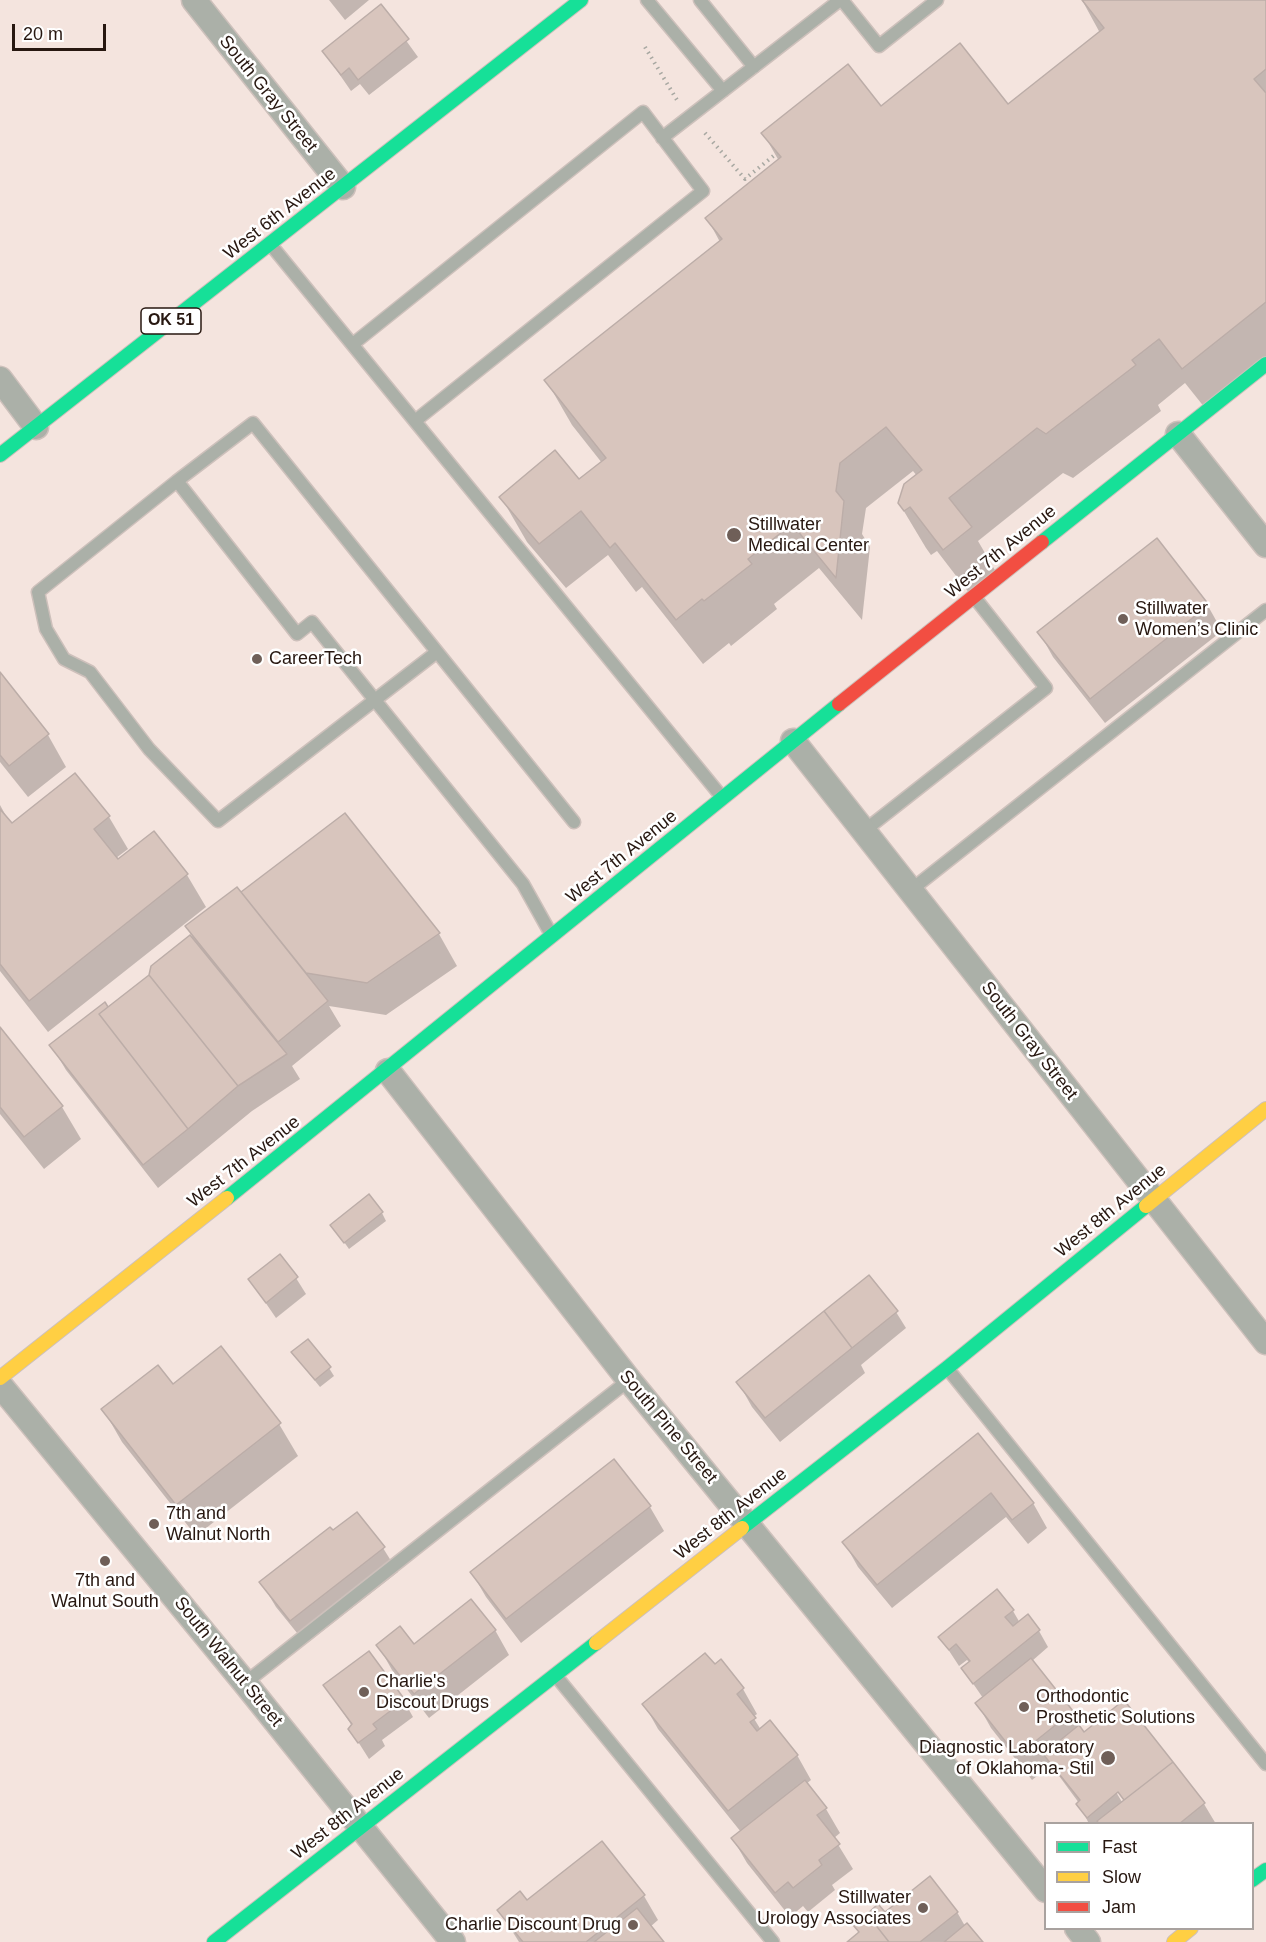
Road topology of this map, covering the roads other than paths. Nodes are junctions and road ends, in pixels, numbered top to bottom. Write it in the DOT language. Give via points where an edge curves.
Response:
graph roads {
  1 [pos="194,0"];
  2 [pos="581,0"];
  3 [pos="647,0"];
  4 [pos="700,0"];
  5 [pos="841,0"];
  6 [pos="937,0"];
  7 [pos="754,67"];
  8 [pos="723,92"];
  9 [pos="662,138"];
  10 [pos="343,187"];
  11 [pos="270,244"];
  12 [pos="352,344"];
  13 [pos="1266,364"];
  14 [pos="0,379"];
  15 [pos="415,421"];
  16 [pos="36,427"];
  17 [pos="1178,434"];
  18 [pos="0,455"];
  19 [pos="177,481"];
  20 [pos="1266,545"];
  21 [pos="974,597"];
  22 [pos="1266,609"];
  23 [pos="437,652"];
  24 [pos="374,701"];
  25 [pos="793,741"];
  26 [pos="723,797"];
  27 [pos="574,822"];
  28 [pos="864,831"];
  29 [pos="912,890"];
  30 [pos="552,937"];
  31 [pos="388,1071"];
  32 [pos="1266,1109"];
  33 [pos="1153,1200"];
  34 [pos="1266,1342"];
  35 [pos="947,1368"];
  36 [pos="0,1378"];
  37 [pos="629,1380"];
  38 [pos="0,1385"];
  39 [pos="748,1523"];
  40 [pos="556,1675"];
  41 [pos="245,1683"];
  42 [pos="1266,1764"];
  43 [pos="360,1826"];
  44 [pos="1044,1888"];
  45 [pos="1078,1930"];
  46 [pos="1190,1930"];
  47 [pos="214,1942"];
  48 [pos="453,1942"];
  49 [pos="773,1942"];
  50 [pos="1088,1942"];
  51 [pos="1174,1942"];
  1 -- 10 [label="street, South Gray Street"];
  2 -- 10 [label="main road, West 6th Avenue / OK 51"];
  3 -- 8 [label="lane"];
  4 -- 7 [label="lane"];
  5 -- 6 [label="lane" via="879,45"];
  5 -- 7 [label="lane"];
  7 -- 8 [label="lane"];
  8 -- 9 [label="lane"];
  9 -- 12 [label="lane" via="643,112"];
  9 -- 15 [label="lane" via="703,191"];
  10 -- 11 [label="main road, West 6th Avenue / OK 51"];
  11 -- 12 [label="lane"];
  11 -- 16 [label="main road, West 6th Avenue / OK 51"];
  12 -- 15 [label="lane"];
  13 -- 17 [label="main road, West 7th Avenue"];
  14 -- 16 [label="street"];
  15 -- 26 [label="lane"];
  16 -- 18 [label="main road, West 6th Avenue / OK 51"];
  17 -- 20 [label="street"];
  17 -- 21 [label="main road, West 7th Avenue"];
  19 -- 23 [label="lane" via="253,423"];
  19 -- 24 [label="lane" via="297,634 312,622"];
  19 -- 24 [label="lane" via="38,592 46,629 64,659 90,672 149,749 218,821"];
  21 -- 25 [label="main road, West 7th Avenue"];
  21 -- 28 [label="lane" via="1046,688"];
  22 -- 29 [label="lane"];
  23 -- 24 [label="lane"];
  23 -- 27 [label="lane"];
  24 -- 30 [label="lane" via="523,884"];
  25 -- 26 [label="main road, West 7th Avenue"];
  25 -- 28 [label="street, South Gray Street"];
  26 -- 30 [label="main road, West 7th Avenue"];
  28 -- 29 [label="street, South Gray Street"];
  29 -- 33 [label="street, South Gray Street"];
  30 -- 31 [label="main road, West 7th Avenue"];
  31 -- 36 [label="main road, West 7th Avenue"];
  31 -- 37 [label="street, South Pine Street"];
  32 -- 33 [label="main road, West 8th Avenue"];
  33 -- 34 [label="street, South Gray Street"];
  33 -- 35 [label="main road, West 8th Avenue"];
  35 -- 39 [label="main road, West 8th Avenue"];
  35 -- 42 [label="lane"];
  37 -- 39 [label="street, South Pine Street"];
  37 -- 41 [label="lane"];
  38 -- 41 [label="street, South Walnut Street"];
  39 -- 40 [label="main road, West 8th Avenue"];
  39 -- 44 [label="street, South Pine Street"];
  40 -- 43 [label="main road, West 8th Avenue"];
  40 -- 49 [label="lane"];
  41 -- 43 [label="street, South Walnut Street"];
  43 -- 47 [label="main road, West 8th Avenue"];
  43 -- 48 [label="street, South Walnut Street"];
  45 -- 50 [label="street"];
  46 -- 51 [label="main road"];
}
